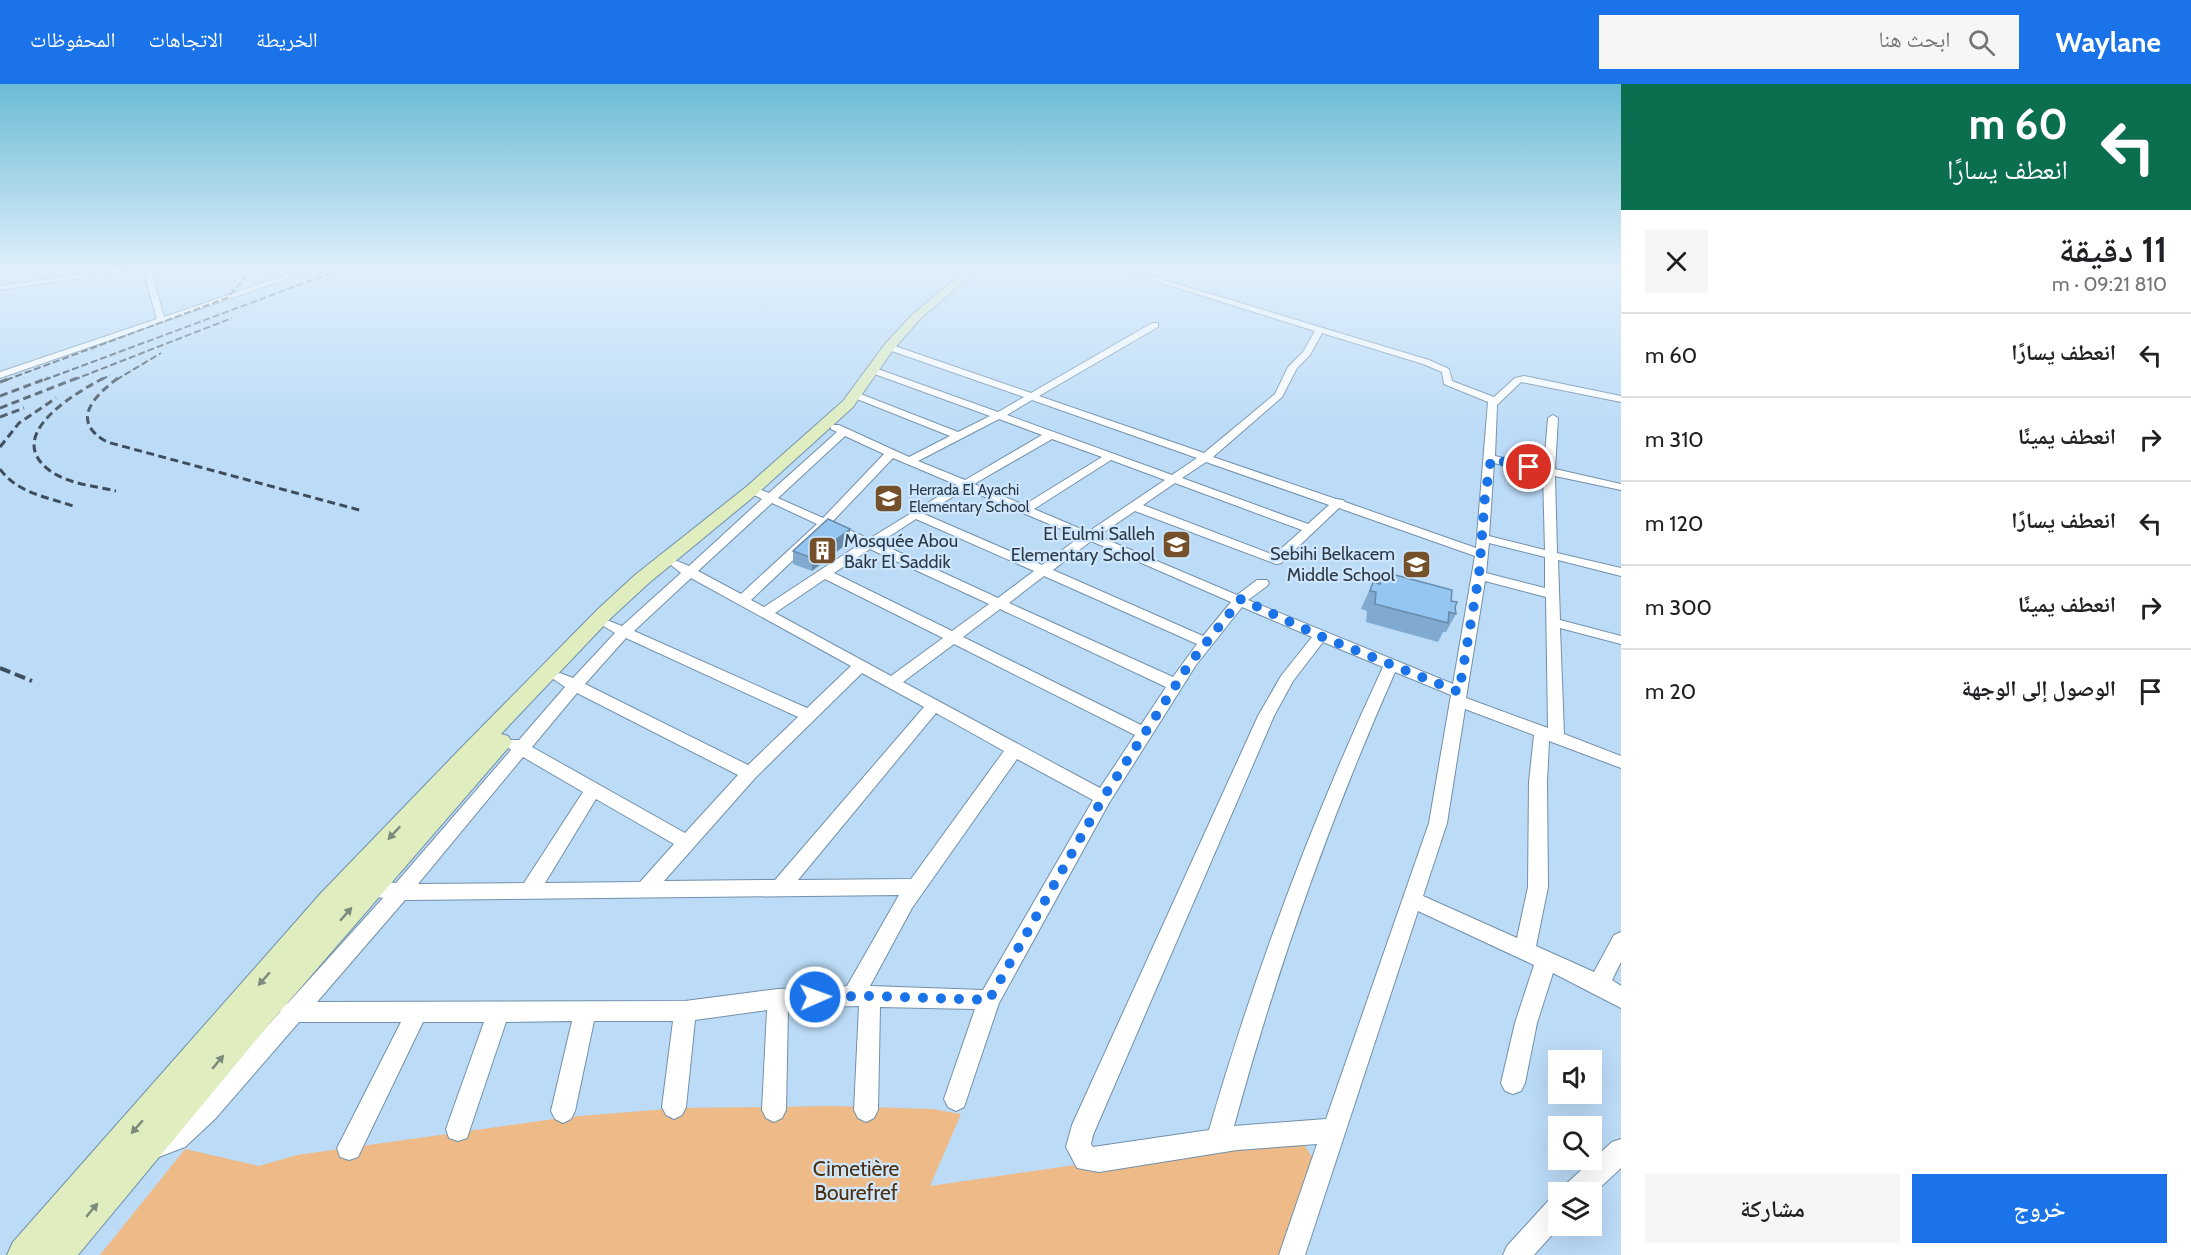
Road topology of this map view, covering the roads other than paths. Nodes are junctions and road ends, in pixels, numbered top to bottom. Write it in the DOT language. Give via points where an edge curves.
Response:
graph roads {
  1 [pos="147,325"];
  2 [pos="911,325"];
  3 [pos="918,325"];
  4 [pos="1155,325"];
  5 [pos="1299,325"];
  6 [pos="1319,331"];
  7 [pos="893,348"];
  8 [pos="876,371"];
  9 [pos="0,375"];
  10 [pos="859,396"];
  11 [pos="1033,396"];
  12 [pos="1621,399"];
  13 [pos="1494,401"];
  14 [pos="1000,415"];
  15 [pos="1553,417"];
  16 [pos="835,427"];
  17 [pos="1052,434"];
  18 [pos="958,436"];
  19 [pos="892,452"];
  20 [pos="1112,455"];
  21 [pos="1207,457"];
  22 [pos="1491,459"];
  23 [pos="910,460"];
  24 [pos="1548,471"];
  25 [pos="1174,478"];
  26 [pos="964,483"];
  27 [pos="1621,487"];
  28 [pos="761,494"];
  29 [pos="1339,502"];
  30 [pos="1134,506"];
  31 [pos="1026,509"];
  32 [pos="915,514"];
  33 [pos="825,523"];
  34 [pos="1311,529"];
  35 [pos="1090,536"];
  36 [pos="869,543"];
  37 [pos="1481,546"];
  38 [pos="1552,556"];
  39 [pos="682,568"];
  40 [pos="1042,572"];
  41 [pos="1621,572"];
  42 [pos="824,573"];
  43 [pos="1479,575"];
  44 [pos="1262,582"];
  45 [pos="1551,594"];
  46 [pos="1241,599"];
  47 [pos="743,600"];
  48 [pos="999,603"];
  49 [pos="766,612"];
  50 [pos="1552,622"];
  51 [pos="617,628"];
  52 [pos="1320,636"];
  53 [pos="952,638"];
  54 [pos="1621,640"];
  55 [pos="1207,642"];
  56 [pos="861,665"];
  57 [pos="1391,665"];
  58 [pos="567,681"];
  59 [pos="893,682"];
  60 [pos="1176,685"];
  61 [pos="1459,697"];
  62 [pos="934,705"];
  63 [pos="808,715"];
  64 [pos="1146,734"];
  65 [pos="1549,734"];
  66 [pos="511,744"];
  67 [pos="1015,750"];
  68 [pos="1621,762"];
  69 [pos="750,773"];
  70 [pos="593,790"];
  71 [pos="1103,798"];
  72 [pos="686,842"];
  73 [pos="916,887"];
  74 [pos="369,888"];
  75 [pos="780,888"];
  76 [pos="645,889"];
  77 [pos="529,891"];
  78 [pos="400,892"];
  79 [pos="1411,899"];
  80 [pos="1621,942"];
  81 [pos="1525,950"];
  82 [pos="1546,961"];
  83 [pos="1599,984"];
  84 [pos="861,996"];
  85 [pos="1621,998"];
  86 [pos="778,999"];
  87 [pos="989,1000"];
  88 [pos="685,1011"];
  89 [pos="260,1012"];
  90 [pos="295,1012"];
  91 [pos="417,1012"];
  92 [pos="498,1012"];
  93 [pos="585,1012"];
  94 [pos="1513,1083"];
  95 [pos="956,1100"];
  96 [pos="674,1107"];
  97 [pos="774,1110"];
  98 [pos="866,1110"];
  99 [pos="563,1111"];
  100 [pos="458,1129"];
  101 [pos="1333,1131"];
  102 [pos="1218,1141"];
  103 [pos="349,1148"];
  104 [pos="1621,1151"];
  105 [pos="142,1152"];
  106 [pos="1587,1182"];
  107 [pos="1548,1220"];
  108 [pos="26,1255"];
  109 [pos="54,1255"];
  110 [pos="1292,1255"];
  111 [pos="1516,1255"];
  1 -- 9 [label="street"];
  2 -- 7 [label="main road"];
  3 -- 7 [label="main road"];
  4 -- 11 [label="street"];
  5 -- 6 [label="street"];
  6 -- 13 [label="street" via="1436,366 1446,371 1447,382"];
  6 -- 21 [label="street" via="1279,394"];
  7 -- 8 [label="main road"];
  7 -- 11 [label="street"];
  8 -- 10 [label="main road"];
  8 -- 14 [label="street"];
  10 -- 16 [label="main road"];
  10 -- 18 [label="street"];
  11 -- 14 [label="street"];
  11 -- 21 [label="street"];
  12 -- 13 [label="street" via="1524,379"];
  13 -- 22 [label="street"];
  14 -- 17 [label="street"];
  14 -- 18 [label="street"];
  15 -- 24 [label="street"];
  16 -- 19 [label="street"];
  16 -- 28 [label="main road"];
  17 -- 20 [label="street"];
  17 -- 26 [label="street"];
  18 -- 23 [label="street"];
  19 -- 23 [label="street"];
  19 -- 33 [label="street"];
  20 -- 25 [label="street"];
  20 -- 31 [label="street"];
  21 -- 25 [label="street"];
  21 -- 29 [label="street"];
  22 -- 24 [label="street"];
  22 -- 37 [label="street"];
  23 -- 26 [label="street"];
  24 -- 27 [label="street"];
  24 -- 38 [label="street"];
  25 -- 30 [label="street"];
  25 -- 34 [label="street"];
  26 -- 31 [label="street"];
  26 -- 32 [label="street"];
  28 -- 33 [label="street"];
  28 -- 39 [label="main road"];
  28 -- 108 [label="main road, one-way" via="612,607 468,755 331,901"];
  29 -- 34 [label="street"];
  29 -- 37 [label="street"];
  30 -- 34 [label="street" via="1273,560"];
  30 -- 35 [label="street"];
  31 -- 35 [label="street"];
  32 -- 36 [label="street"];
  32 -- 40 [label="street"];
  33 -- 36 [label="street"];
  33 -- 47 [label="street"];
  35 -- 40 [label="street"];
  35 -- 46 [label="street"];
  36 -- 42 [label="street"];
  36 -- 48 [label="street"];
  37 -- 38 [label="street"];
  37 -- 43 [label="street"];
  38 -- 41 [label="street"];
  38 -- 45 [label="street"];
  39 -- 47 [label="street"];
  39 -- 51 [label="main road"];
  40 -- 48 [label="street"];
  40 -- 55 [label="street"];
  42 -- 49 [label="street"];
  42 -- 53 [label="street"];
  43 -- 45 [label="street"];
  43 -- 61 [label="street"];
  44 -- 46 [label="street"];
  45 -- 50 [label="street"];
  46 -- 52 [label="street"];
  46 -- 55 [label="street"];
  47 -- 49 [label="street"];
  48 -- 53 [label="street"];
  48 -- 60 [label="street"];
  49 -- 56 [label="street"];
  50 -- 54 [label="street"];
  50 -- 65 [label="street"];
  51 -- 58 [label="main road"];
  51 -- 63 [label="street"];
  52 -- 57 [label="street"];
  52 -- 102 [label="street" via="1286,679 1266,716 1168,931 1078,1147 1086,1159 1099,1160"];
  53 -- 59 [label="street"];
  53 -- 64 [label="street"];
  55 -- 60 [label="street"];
  56 -- 59 [label="street"];
  56 -- 63 [label="street"];
  57 -- 61 [label="street"];
  57 -- 102 [label="street" via="1338,786 1270,965"];
  58 -- 66 [label="main road"];
  58 -- 69 [label="street"];
  59 -- 62 [label="street"];
  60 -- 64 [label="street"];
  61 -- 65 [label="street"];
  61 -- 79 [label="street" via="1448,782 1429,857"];
  62 -- 67 [label="street"];
  62 -- 75 [label="street"];
  63 -- 69 [label="street"];
  64 -- 71 [label="street"];
  65 -- 68 [label="street"];
  65 -- 81 [label="street" via="1538,782 1538,887"];
  66 -- 70 [label="street"];
  66 -- 74 [label="main road"];
  66 -- 78 [label="street"];
  67 -- 71 [label="street"];
  67 -- 73 [label="street"];
  69 -- 72 [label="street"];
  70 -- 72 [label="street"];
  70 -- 77 [label="street"];
  71 -- 87 [label="street"];
  72 -- 76 [label="street"];
  73 -- 75 [label="street"];
  73 -- 84 [label="street"];
  74 -- 78 [label="street"];
  89 -- 74 [label="main road, one-way"];
  75 -- 76 [label="street"];
  76 -- 77 [label="street"];
  77 -- 78 [label="street"];
  78 -- 90 [label="street"];
  79 -- 81 [label="street"];
  79 -- 101 [label="street"];
  80 -- 83 [label="street"];
  81 -- 82 [label="street"];
  82 -- 83 [label="street"];
  82 -- 94 [label="street" via="1526,1023"];
  83 -- 85 [label="street"];
  84 -- 86 [label="street"];
  84 -- 87 [label="street"];
  84 -- 98 [label="street"];
  86 -- 88 [label="street"];
  86 -- 97 [label="street"];
  87 -- 95 [label="street"];
  88 -- 93 [label="street"];
  88 -- 96 [label="street"];
  89 -- 90 [label="street"];
  105 -- 89 [label="main road, one-way"];
  90 -- 91 [label="street"];
  90 -- 105 [label="street" via="191,1127"];
  91 -- 92 [label="street"];
  91 -- 103 [label="street"];
  92 -- 93 [label="street"];
  92 -- 100 [label="street"];
  93 -- 99 [label="street"];
  101 -- 102 [label="street"];
  101 -- 110 [label="street"];
  104 -- 106 [label="street"];
  109 -- 105 [label="main road, one-way"];
  107 -- 111 [label="street"];
}
